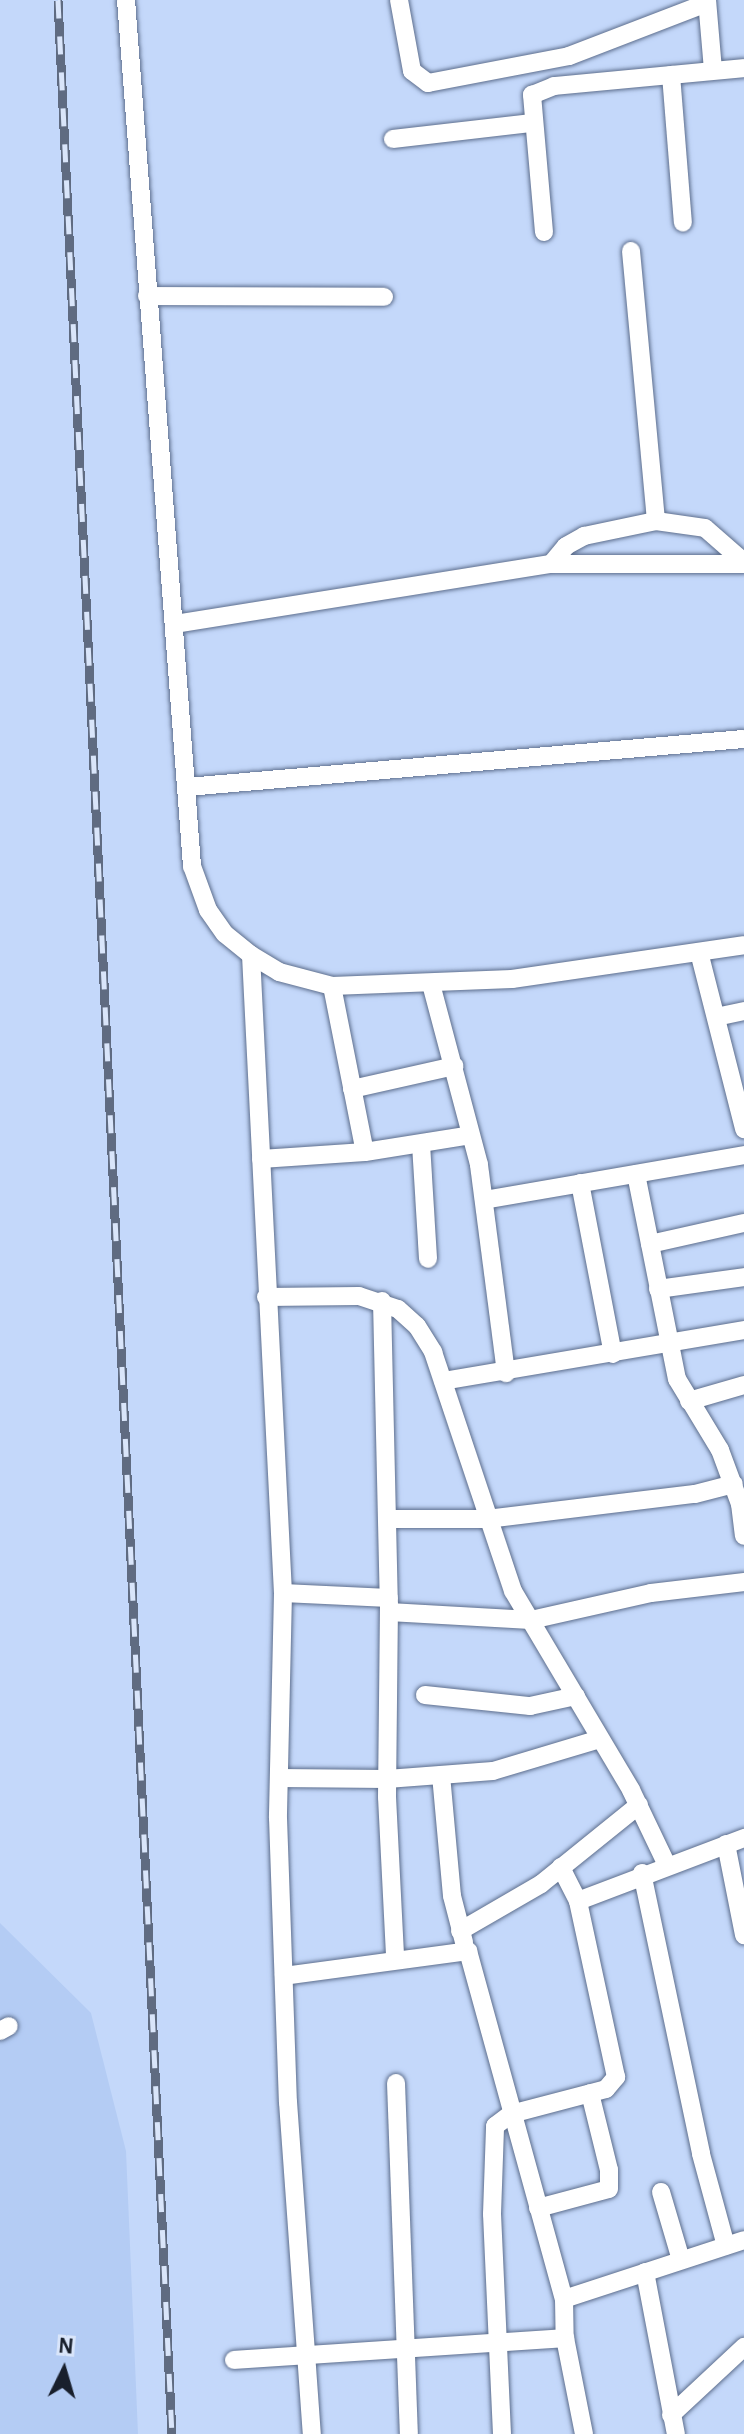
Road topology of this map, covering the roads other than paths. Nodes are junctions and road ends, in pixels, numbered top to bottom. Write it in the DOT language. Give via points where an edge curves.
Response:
graph roads {
  1 [pos="126,0"];
  2 [pos="399,0"];
  3 [pos="707,2"];
  4 [pos="744,68"];
  5 [pos="713,70"];
  6 [pos="671,75"];
  7 [pos="532,123"];
  8 [pos="393,139"];
  9 [pos="683,223"];
  10 [pos="544,232"];
  11 [pos="631,251"];
  12 [pos="147,296"];
  13 [pos="384,297"];
  14 [pos="656,521"];
  15 [pos="744,563"];
  16 [pos="551,564"];
  17 [pos="175,624"];
  18 [pos="744,739"];
  19 [pos="187,787"];
  20 [pos="744,945"];
  21 [pos="699,952"];
  22 [pos="251,955"];
  23 [pos="431,984"];
  24 [pos="332,986"];
  25 [pos="744,1011"];
  26 [pos="716,1017"];
  27 [pos="454,1066"];
  28 [pos="352,1089"];
  29 [pos="744,1129"];
  30 [pos="471,1135"];
  31 [pos="421,1144"];
  32 [pos="365,1152"];
  33 [pos="744,1155"];
  34 [pos="261,1159"];
  35 [pos="636,1174"];
  36 [pos="580,1183"];
  37 [pos="484,1200"];
  38 [pos="744,1223"];
  39 [pos="650,1244"];
  40 [pos="428,1259"];
  41 [pos="744,1277"];
  42 [pos="658,1289"];
  43 [pos="266,1297"];
  44 [pos="382,1301"];
  45 [pos="744,1330"];
  46 [pos="668,1344"];
  47 [pos="613,1354"];
  48 [pos="506,1373"];
  49 [pos="443,1381"];
  50 [pos="744,1385"];
  51 [pos="689,1401"];
  52 [pos="734,1484"];
  53 [pos="388,1519"];
  54 [pos="487,1519"];
  55 [pos="744,1536"];
  56 [pos="744,1582"];
  57 [pos="283,1593"];
  58 [pos="389,1605"];
  59 [pos="531,1620"];
  60 [pos="425,1695"];
  61 [pos="576,1696"];
  62 [pos="600,1739"];
  63 [pos="441,1775"];
  64 [pos="279,1778"];
  65 [pos="387,1779"];
  66 [pos="639,1805"];
  67 [pos="744,1838"];
  68 [pos="726,1844"];
  69 [pos="666,1863"];
  70 [pos="561,1867"];
  71 [pos="642,1873"];
  72 [pos="578,1901"];
  73 [pos="460,1931"];
  74 [pos="744,1935"];
  75 [pos="468,1951"];
  76 [pos="395,1957"];
  77 [pos="284,1976"];
  78 [pos="396,2083"];
  79 [pos="590,2093"];
  80 [pos="511,2114"];
  81 [pos="661,2192"];
  82 [pos="538,2208"];
  83 [pos="735,2243"];
  84 [pos="681,2260"];
  85 [pos="645,2272"];
  86 [pos="564,2299"];
  87 [pos="565,2338"];
  88 [pos="498,2346"];
  89 [pos="744,2347"];
  90 [pos="406,2350"];
  91 [pos="306,2355"];
  92 [pos="234,2360"];
  93 [pos="671,2415"];
  94 [pos="312,2434"];
  95 [pos="409,2434"];
  96 [pos="502,2434"];
  97 [pos="584,2434"];
  98 [pos="676,2434"];
  1 -- 12 [label="street"];
  2 -- 3 [label="street" via="412,71 428,83 569,56"];
  3 -- 5 [label="street"];
  4 -- 5 [label="street"];
  5 -- 6 [label="street"];
  6 -- 7 [label="street" via="540,89 532,95"];
  6 -- 9 [label="street"];
  7 -- 8 [label="street"];
  7 -- 10 [label="street"];
  11 -- 14 [label="street"];
  12 -- 13 [label="street"];
  12 -- 17 [label="street"];
  14 -- 15 [label="street" via="705,528"];
  14 -- 16 [label="street" via="584,536 566,546"];
  15 -- 16 [label="street"];
  16 -- 17 [label="street"];
  17 -- 19 [label="street"];
  18 -- 19 [label="street"];
  19 -- 22 [label="street" via="198,889 225,934"];
  20 -- 21 [label="street"];
  21 -- 23 [label="street" via="512,979"];
  21 -- 26 [label="street"];
  22 -- 24 [label="street" via="279,972"];
  22 -- 34 [label="street"];
  23 -- 24 [label="street"];
  23 -- 27 [label="street"];
  24 -- 28 [label="street"];
  25 -- 26 [label="street"];
  26 -- 29 [label="street"];
  27 -- 28 [label="street"];
  27 -- 30 [label="street"];
  28 -- 32 [label="street"];
  30 -- 31 [label="street"];
  30 -- 37 [label="street"];
  31 -- 32 [label="street"];
  31 -- 40 [label="street"];
  32 -- 34 [label="street"];
  33 -- 35 [label="street"];
  34 -- 43 [label="street"];
  35 -- 36 [label="street"];
  35 -- 39 [label="street"];
  36 -- 37 [label="street"];
  36 -- 47 [label="street"];
  37 -- 48 [label="street"];
  38 -- 39 [label="street"];
  39 -- 42 [label="street"];
  41 -- 42 [label="street"];
  42 -- 46 [label="street"];
  43 -- 44 [label="street"];
  43 -- 57 [label="street"];
  44 -- 49 [label="street" via="417,1326"];
  44 -- 53 [label="street"];
  45 -- 46 [label="street"];
  46 -- 47 [label="street"];
  46 -- 51 [label="street"];
  47 -- 48 [label="street"];
  48 -- 49 [label="street"];
  49 -- 54 [label="street"];
  50 -- 51 [label="street"];
  51 -- 52 [label="street"];
  52 -- 54 [label="street" via="695,1494"];
  52 -- 55 [label="street"];
  53 -- 54 [label="street"];
  53 -- 58 [label="street"];
  54 -- 59 [label="street" via="513,1591"];
  56 -- 59 [label="street" via="651,1593"];
  57 -- 58 [label="street"];
  57 -- 64 [label="street"];
  58 -- 59 [label="street"];
  58 -- 65 [label="street"];
  59 -- 61 [label="street"];
  60 -- 61 [label="street" via="530,1706"];
  61 -- 62 [label="street"];
  62 -- 63 [label="street" via="538,1761"];
  62 -- 66 [label="street"];
  63 -- 65 [label="street"];
  63 -- 73 [label="street" via="445,1844"];
  64 -- 65 [label="street"];
  64 -- 77 [label="street"];
  65 -- 76 [label="street"];
  66 -- 69 [label="street"];
  66 -- 70 [label="street"];
  67 -- 68 [label="street"];
  68 -- 69 [label="street"];
  68 -- 74 [label="street"];
  69 -- 71 [label="street"];
  70 -- 72 [label="street"];
  70 -- 73 [label="street"];
  71 -- 72 [label="street"];
  71 -- 83 [label="street" via="701,2154"];
  72 -- 79 [label="street" via="616,2067 613,2084"];
  73 -- 75 [label="street"];
  75 -- 76 [label="street"];
  75 -- 80 [label="street"];
  76 -- 77 [label="street"];
  77 -- 91 [label="street"];
  78 -- 90 [label="street"];
  79 -- 80 [label="street"];
  79 -- 82 [label="street" via="609,2189"];
  80 -- 82 [label="street"];
  80 -- 88 [label="street" via="501,2118 493,2137"];
  81 -- 84 [label="street"];
  82 -- 86 [label="street"];
  83 -- 84 [label="street"];
  84 -- 85 [label="street"];
  85 -- 86 [label="street"];
  85 -- 93 [label="street"];
  86 -- 87 [label="street"];
  87 -- 88 [label="street"];
  87 -- 97 [label="street"];
  88 -- 90 [label="street"];
  88 -- 96 [label="street"];
  89 -- 93 [label="street"];
  90 -- 91 [label="street"];
  90 -- 95 [label="street"];
  91 -- 92 [label="street"];
  91 -- 94 [label="street"];
  93 -- 98 [label="street"];
}
